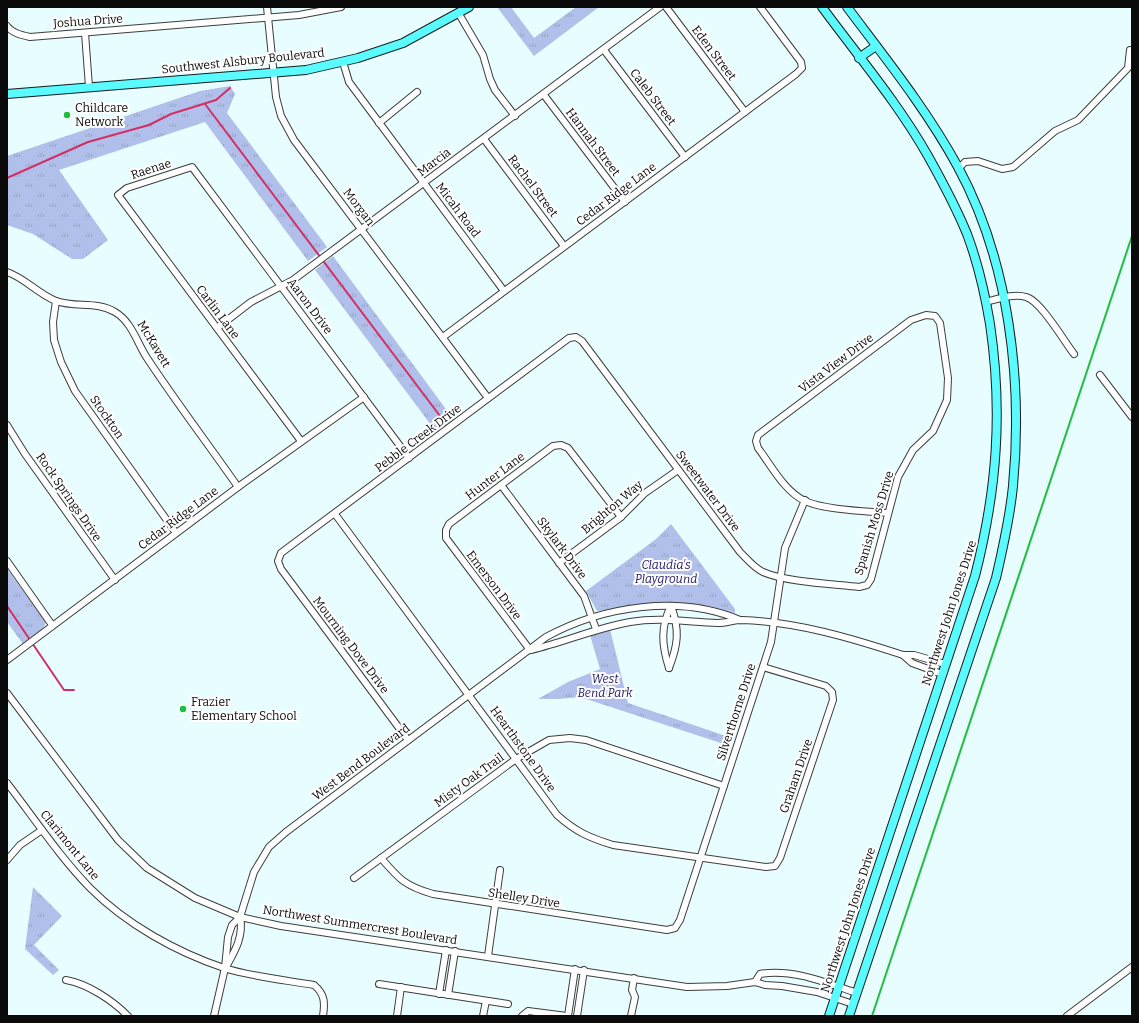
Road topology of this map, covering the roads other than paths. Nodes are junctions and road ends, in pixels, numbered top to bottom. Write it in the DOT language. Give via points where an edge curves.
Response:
graph roads {
  1 [pos="267,7"];
  2 [pos="341,7"];
  3 [pos="469,7"];
  4 [pos="660,7"];
  5 [pos="666,7"];
  6 [pos="760,7"];
  7 [pos="822,7"];
  8 [pos="847,7"];
  9 [pos="459,14"];
  10 [pos="268,18"];
  11 [pos="7,26"];
  12 [pos="85,33"];
  13 [pos="876,46"];
  14 [pos="604,50"];
  15 [pos="1130,50"];
  16 [pos="860,58"];
  17 [pos="343,62"];
  18 [pos="272,73"];
  19 [pos="89,87"];
  20 [pos="417,92"];
  21 [pos="7,94"];
  22 [pos="544,95"];
  23 [pos="745,112"];
  24 [pos="515,116"];
  25 [pos="379,123"];
  26 [pos="484,139"];
  27 [pos="685,157"];
  28 [pos="192,167"];
  29 [pos="958,168"];
  30 [pos="424,184"];
  31 [pos="118,194"];
  32 [pos="625,202"];
  33 [pos="362,229"];
  34 [pos="564,246"];
  35 [pos="7,272"];
  36 [pos="281,287"];
  37 [pos="504,291"];
  38 [pos="1003,298"];
  39 [pos="56,301"];
  40 [pos="986,302"];
  41 [pos="935,316"];
  42 [pos="216,328"];
  43 [pos="443,337"];
  44 [pos="576,337"];
  45 [pos="1074,354"];
  46 [pos="1100,375"];
  47 [pos="364,397"];
  48 [pos="488,398"];
  49 [pos="1132,417"];
  50 [pos="7,425"];
  51 [pos="301,442"];
  52 [pos="410,458"];
  53 [pos="678,470"];
  54 [pos="501,485"];
  55 [pos="238,487"];
  56 [pos="805,500"];
  57 [pos="888,513"];
  58 [pos="335,514"];
  59 [pos="621,518"];
  60 [pos="446,530"];
  61 [pos="176,533"];
  62 [pos="7,561"];
  63 [pos="278,561"];
  64 [pos="559,563"];
  65 [pos="780,577"];
  66 [pos="115,580"];
  67 [pos="867,585"];
  68 [pos="671,606"];
  69 [pos="593,618"];
  70 [pos="664,618"];
  71 [pos="676,619"];
  72 [pos="740,620"];
  73 [pos="52,624"];
  74 [pos="774,624"];
  75 [pos="596,630"];
  76 [pos="530,650"];
  77 [pos="903,655"];
  78 [pos="7,660"];
  79 [pos="945,664"];
  80 [pos="763,667"];
  81 [pos="942,674"];
  82 [pos="7,693"];
  83 [pos="469,695"];
  84 [pos="408,740"];
  85 [pos="516,759"];
  86 [pos="7,782"];
  87 [pos="724,786"];
  88 [pos="42,830"];
  89 [pos="701,857"];
  90 [pos="381,858"];
  91 [pos="7,860"];
  92 [pos="775,866"];
  93 [pos="500,870"];
  94 [pos="354,878"];
  95 [pos="495,904"];
  96 [pos="240,917"];
  97 [pos="675,928"];
  98 [pos="446,950"];
  99 [pos="455,951"];
  100 [pos="488,956"];
  101 [pos="1132,967"];
  102 [pos="225,968"];
  103 [pos="575,969"];
  104 [pos="584,970"];
  105 [pos="634,978"];
  106 [pos="66,980"];
  107 [pos="755,982"];
  108 [pos="379,984"];
  109 [pos="839,987"];
  110 [pos="401,988"];
  111 [pos="857,993"];
  112 [pos="439,994"];
  113 [pos="448,995"];
  114 [pos="835,998"];
  115 [pos="486,1001"];
  116 [pos="508,1004"];
  117 [pos="853,1004"];
  118 [pos="128,1016"];
  119 [pos="214,1016"];
  120 [pos="323,1016"];
  121 [pos="397,1016"];
  122 [pos="483,1016"];
  123 [pos="522,1016"];
  124 [pos="567,1016"];
  125 [pos="577,1016"];
  126 [pos="631,1016"];
  127 [pos="829,1016"];
  128 [pos="849,1016"];
  129 [pos="1067,1016"];
  1 -- 10 [label="street, Morgan"];
  2 -- 10 [label="street, Joshua Drive"];
  3 -- 9 [label="main road, Southwest Alsbury Boulevard"];
  4 -- 14 [label="street, Marcia"];
  5 -- 23 [label="street, Eden Street"];
  6 -- 23 [label="street, Cedar Ridge Lane" via="801,62 802,68"];
  7 -- 16 [label="main road, Northwest John Jones Drive"];
  8 -- 13 [label="main road"];
  9 -- 17 [label="main road, Southwest Alsbury Boulevard" via="403,43"];
  9 -- 24 [label="street" via="483,55 495,90"];
  10 -- 12 [label="street, Joshua Drive"];
  10 -- 18 [label="street, Morgan"];
  11 -- 12 [label="street, Joshua Drive" via="10,30 30,37"];
  12 -- 19 [label="street"];
  13 -- 16 [label="main road"];
  13 -- 29 [label="main road" via="929,118"];
  14 -- 22 [label="street, Marcia"];
  14 -- 27 [label="street, Caleb Street"];
  15 -- 29 [label="street" via="1128,68 1078,120 1054,131 1013,166 1002,169 978,161 965,162"];
  16 -- 40 [label="main road, Northwest John Jones Drive" via="906,120 944,186 967,234"];
  17 -- 18 [label="main road, Southwest Alsbury Boulevard" via="306,70"];
  17 -- 25 [label="street, Micah Road" via="349,82"];
  18 -- 19 [label="main road, Southwest Alsbury Boulevard"];
  18 -- 33 [label="street, Morgan" via="282,116 294,140"];
  19 -- 21 [label="main road, Southwest Alsbury Boulevard"];
  20 -- 25 [label="street"];
  22 -- 24 [label="street, Marcia"];
  22 -- 32 [label="street, Hannah Street"];
  23 -- 27 [label="street, Cedar Ridge Lane"];
  24 -- 26 [label="street, Marcia"];
  25 -- 30 [label="street, Micah Road"];
  26 -- 30 [label="street, Marcia"];
  26 -- 34 [label="street, Rachel Street"];
  27 -- 32 [label="street, Cedar Ridge Lane"];
  28 -- 31 [label="street, Raenae" via="127,188"];
  28 -- 36 [label="street, Aaron Drive"];
  29 -- 38 [label="main road" via="985,229"];
  30 -- 33 [label="street, Marcia"];
  30 -- 37 [label="street, Micah Road"];
  31 -- 42 [label="street, Carlin Lane"];
  32 -- 34 [label="street, Cedar Ridge Lane"];
  33 -- 36 [label="street, Marcia"];
  33 -- 43 [label="street, Morgan"];
  34 -- 37 [label="street, Cedar Ridge Lane"];
  35 -- 39 [label="street, McKavett" via="16,275 39,293"];
  36 -- 42 [label="street, Marcia" via="252,302"];
  36 -- 47 [label="street, Aaron Drive"];
  37 -- 43 [label="street, Cedar Ridge Lane"];
  38 -- 40 [label="street"];
  38 -- 45 [label="street" via="1026,296 1036,301"];
  38 -- 111 [label="main road" via="1012,355 1016,407 1013,488 1005,538 996,578"];
  39 -- 55 [label="street, McKavett" via="101,305 116,312 128,323 148,359"];
  39 -- 61 [label="street, Stockton" via="54,340 75,391"];
  40 -- 79 [label="main road, Northwest John Jones Drive" via="995,357 998,407 994,488 986,536 975,576"];
  41 -- 56 [label="street, Vista View Drive" via="926,315 911,320 758,435 758,448 786,486"];
  41 -- 57 [label="street, Spanish Moss Drive" via="940,323 948,378 947,400 933,431 913,450 905,463 898,477"];
  42 -- 51 [label="street, Carlin Lane"];
  43 -- 48 [label="street, Morgan"];
  44 -- 48 [label="street, Pebble Creek Drive" via="569,338"];
  44 -- 53 [label="street, Sweetwater Drive" via="582,341"];
  46 -- 49 [label="street"];
  47 -- 51 [label="street, Cedar Ridge Lane"];
  47 -- 52 [label="street, Aaron Drive"];
  48 -- 52 [label="street, Pebble Creek Drive"];
  50 -- 66 [label="street, Rock Springs Drive"];
  51 -- 55 [label="street, Cedar Ridge Lane"];
  52 -- 58 [label="street, Pebble Creek Drive"];
  53 -- 59 [label="street, Brighton Way" via="645,493"];
  53 -- 65 [label="street, Sweetwater Drive" via="740,552 763,572"];
  54 -- 59 [label="street, Hunter Lane" via="553,446 561,445 568,448"];
  54 -- 60 [label="street, Hunter Lane" via="449,524"];
  54 -- 64 [label="street, Skylark Drive"];
  55 -- 61 [label="street, Cedar Ridge Lane"];
  56 -- 57 [label="street" via="823,506"];
  56 -- 65 [label="street, Silverthorne Drive" via="785,548"];
  57 -- 67 [label="street, Spanish Moss Drive" via="871,579"];
  58 -- 63 [label="street, Pebble Creek Drive" via="281,553"];
  58 -- 83 [label="street, Hearthstone Drive"];
  59 -- 64 [label="street, Brighton Way"];
  60 -- 76 [label="street, Emerson Drive" via="446,538"];
  61 -- 66 [label="street, Cedar Ridge Lane"];
  62 -- 73 [label="street"];
  63 -- 84 [label="street, Mourning Dove Drive"];
  64 -- 69 [label="street, Skylark Drive" via="584,596"];
  65 -- 67 [label="street, Sweetwater Drive" via="859,587"];
  65 -- 74 [label="street, Silverthorne Drive"];
  66 -- 73 [label="street, Cedar Ridge Lane"];
  68 -- 69 [label="street, West Bend Boulevard" via="630,609"];
  68 -- 70 [label="street"];
  68 -- 71 [label="street"];
  68 -- 72 [label="street, West Bend Boulevard" via="720,611"];
  69 -- 75 [label="street, Skylark Drive"];
  69 -- 76 [label="street, West Bend Boulevard" via="555,632"];
  70 -- 71 [label="street, West Bend Boulevard"];
  70 -- 71 [label="street" via="663,648 669,668 676,649"];
  70 -- 75 [label="street, West Bend Boulevard"];
  71 -- 72 [label="street, West Bend Boulevard" via="719,623"];
  72 -- 74 [label="street, West Bend Boulevard"];
  73 -- 78 [label="street, Cedar Ridge Lane"];
  74 -- 77 [label="street, West Bend Boulevard" via="812,628"];
  74 -- 80 [label="street, Silverthorne Drive"];
  75 -- 76 [label="street, West Bend Boulevard"];
  76 -- 83 [label="street, West Bend Boulevard"];
  77 -- 79 [label="street, West Bend Boulevard" via="914,655"];
  77 -- 81 [label="street, West Bend Boulevard" via="912,663"];
  79 -- 81 [label="main road, Northwest John Jones Drive"];
  80 -- 87 [label="street, Silverthorne Drive"];
  80 -- 92 [label="street, Graham Drive" via="826,686 832,692 833,700 780,858"];
  81 -- 109 [label="main road, Northwest John Jones Drive"];
  82 -- 96 [label="street, Northwest Summercrest Boulevard" via="118,840 147,868 195,898"];
  83 -- 84 [label="street, West Bend Boulevard"];
  83 -- 85 [label="street, Hearthstone Drive"];
  84 -- 96 [label="street, West Bend Boulevard" via="269,847 254,872"];
  85 -- 87 [label="street, Misty Oak Trail" via="549,740 586,740"];
  85 -- 89 [label="street, Hearthstone Drive" via="557,815 573,829 592,839 613,845"];
  85 -- 90 [label="street, Misty Oak Trail"];
  86 -- 88 [label="street, Clarimont Lane"];
  87 -- 89 [label="street, Silverthorne Drive"];
  88 -- 91 [label="street" via="20,845"];
  88 -- 102 [label="street, Clarimont Lane" via="90,888 116,911 178,949"];
  89 -- 92 [label="street, Hearthstone Drive" via="766,867"];
  89 -- 97 [label="street, Silverthorne Drive"];
  90 -- 94 [label="street, Misty Oak Trail"];
  90 -- 95 [label="street, Shelley Drive" via="400,880 414,889"];
  93 -- 95 [label="street"];
  95 -- 97 [label="street, Shelley Drive" via="667,930"];
  95 -- 100 [label="street"];
  96 -- 98 [label="street, Northwest Summercrest Boulevard" via="281,926"];
  96 -- 102 [label="street, West Bend Boulevard" via="240,938"];
  96 -- 102 [label="street, West Bend Boulevard" via="232,925 228,937"];
  98 -- 99 [label="street, Northwest Summercrest Boulevard"];
  98 -- 112 [label="street"];
  99 -- 100 [label="street, Northwest Summercrest Boulevard"];
  99 -- 113 [label="street"];
  100 -- 103 [label="street, Northwest Summercrest Boulevard"];
  101 -- 129 [label="street"];
  102 -- 119 [label="street, West Bend Boulevard"];
  102 -- 120 [label="street, Clarimont Lane" via="314,986 321,991 324,998"];
  103 -- 104 [label="street, Northwest Summercrest Boulevard"];
  103 -- 124 [label="street"];
  104 -- 105 [label="street, Northwest Summercrest Boulevard"];
  104 -- 125 [label="street"];
  105 -- 107 [label="street, Northwest Summercrest Boulevard" via="688,986 722,986"];
  105 -- 126 [label="street" via="632,990 635,997"];
  106 -- 118 [label="street" via="80,982"];
  107 -- 109 [label="street, Northwest Summercrest Boulevard" via="760,974 778,973 806,977"];
  107 -- 114 [label="street, Northwest Summercrest Boulevard" via="817,992"];
  108 -- 110 [label="street"];
  109 -- 111 [label="street, Northwest Summercrest Boulevard"];
  109 -- 114 [label="main road, Northwest John Jones Drive"];
  110 -- 112 [label="street"];
  110 -- 121 [label="street"];
  111 -- 117 [label="main road"];
  112 -- 113 [label="street"];
  113 -- 115 [label="street"];
  114 -- 117 [label="street, Northwest Summercrest Boulevard"];
  114 -- 127 [label="main road, Northwest John Jones Drive"];
  115 -- 116 [label="street"];
  115 -- 122 [label="street"];
  117 -- 128 [label="main road"];
  123 -- 124 [label="street" via="528,1011"];
}
